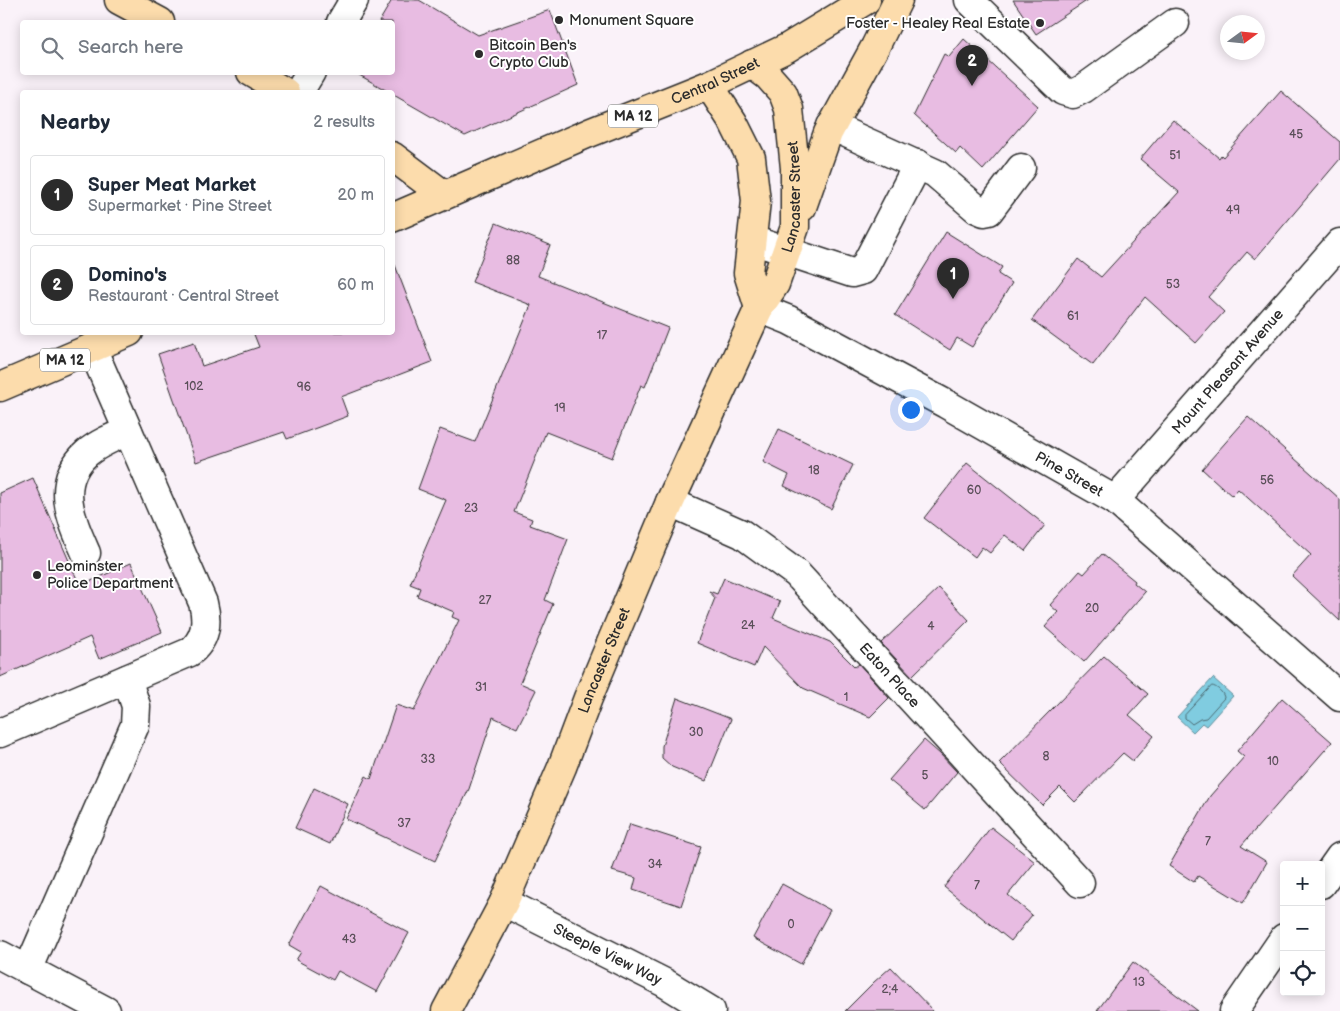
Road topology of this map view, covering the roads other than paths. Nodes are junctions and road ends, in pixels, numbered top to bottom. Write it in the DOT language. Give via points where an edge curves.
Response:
graph roads {
  1 [pos="119,0"];
  2 [pos="354,0"];
  3 [pos="866,0"];
  4 [pos="898,0"];
  5 [pos="968,0"];
  6 [pos="156,20"];
  7 [pos="342,20"];
  8 [pos="1175,23"];
  9 [pos="752,64"];
  10 [pos="255,75"];
  11 [pos="309,75"];
  12 [pos="709,85"];
  13 [pos="282,90"];
  14 [pos="300,90"];
  15 [pos="831,126"];
  16 [pos="395,158"];
  17 [pos="918,164"];
  18 [pos="1021,168"];
  19 [pos="444,195"];
  20 [pos="395,217"];
  21 [pos="752,240"];
  22 [pos="791,240"];
  23 [pos="1340,243"];
  24 [pos="759,308"];
  25 [pos="122,335"];
  26 [pos="92,348"];
  27 [pos="0,387"];
  28 [pos="128,431"];
  29 [pos="1115,500"];
  30 [pos="670,502"];
  31 [pos="86,553"];
  32 [pos="127,679"];
  33 [pos="1340,697"];
  34 [pos="0,733"];
  35 [pos="1340,857"];
  36 [pos="1325,878"];
  37 [pos="1080,883"];
  38 [pos="504,902"];
  39 [pos="1280,944"];
  40 [pos="0,955"];
  41 [pos="28,970"];
  42 [pos="106,1011"];
  43 [pos="446,1011"];
  44 [pos="711,1011"];
  45 [pos="1234,1011"];
  1 -- 6 [label="main road"];
  2 -- 7 [label="street"];
  3 -- 9 [label="main road, Central Street / MA 12" via="787,48"];
  4 -- 15 [label="main road"];
  5 -- 8 [label="street" via="1062,91 1073,94"];
  9 -- 12 [label="main road, Central Street / MA 12"];
  9 -- 22 [label="main road, Lancaster Street" via="783,93 789,109 795,168"];
  10 -- 13 [label="main road"];
  11 -- 14 [label="street"];
  12 -- 19 [label="main road, Central Street / MA 12"];
  12 -- 21 [label="main road, Lancaster Street" via="750,158 756,201"];
  15 -- 17 [label="street"];
  15 -- 22 [label="main road"];
  16 -- 19 [label="main road"];
  17 -- 18 [label="street" via="935,173 984,212 989,211"];
  17 -- 22 [label="street" via="863,270 852,273"];
  19 -- 20 [label="main road, Central Street / MA 12"];
  21 -- 22 [label="street"];
  21 -- 24 [label="main road, Lancaster Street" via="748,273"];
  22 -- 24 [label="main road, Lancaster Street" via="775,284"];
  23 -- 29 [label="street, Mount Pleasant Avenue"];
  24 -- 29 [label="street, Pine Street" via="789,320 946,404"];
  24 -- 30 [label="main road, Lancaster Street"];
  25 -- 26 [label="main road, MA 12"];
  26 -- 27 [label="main road, MA 12"];
  26 -- 28 [label="street"];
  28 -- 31 [label="street" via="87,453 70,476 68,504"];
  28 -- 32 [label="street" via="203,603 206,625 198,646 190,652"];
  29 -- 33 [label="street, Pine Street"];
  30 -- 37 [label="street, Eaton Place" via="742,534 797,574"];
  30 -- 38 [label="main road, Lancaster Street"];
  32 -- 34 [label="street"];
  32 -- 41 [label="street" via="136,706 135,725"];
  35 -- 36 [label="street"];
  38 -- 43 [label="main road, Lancaster Street"];
  38 -- 44 [label="street, Steeple View Way" via="666,982"];
  39 -- 45 [label="street"];
  40 -- 41 [label="street"];
  41 -- 42 [label="street"];
}
